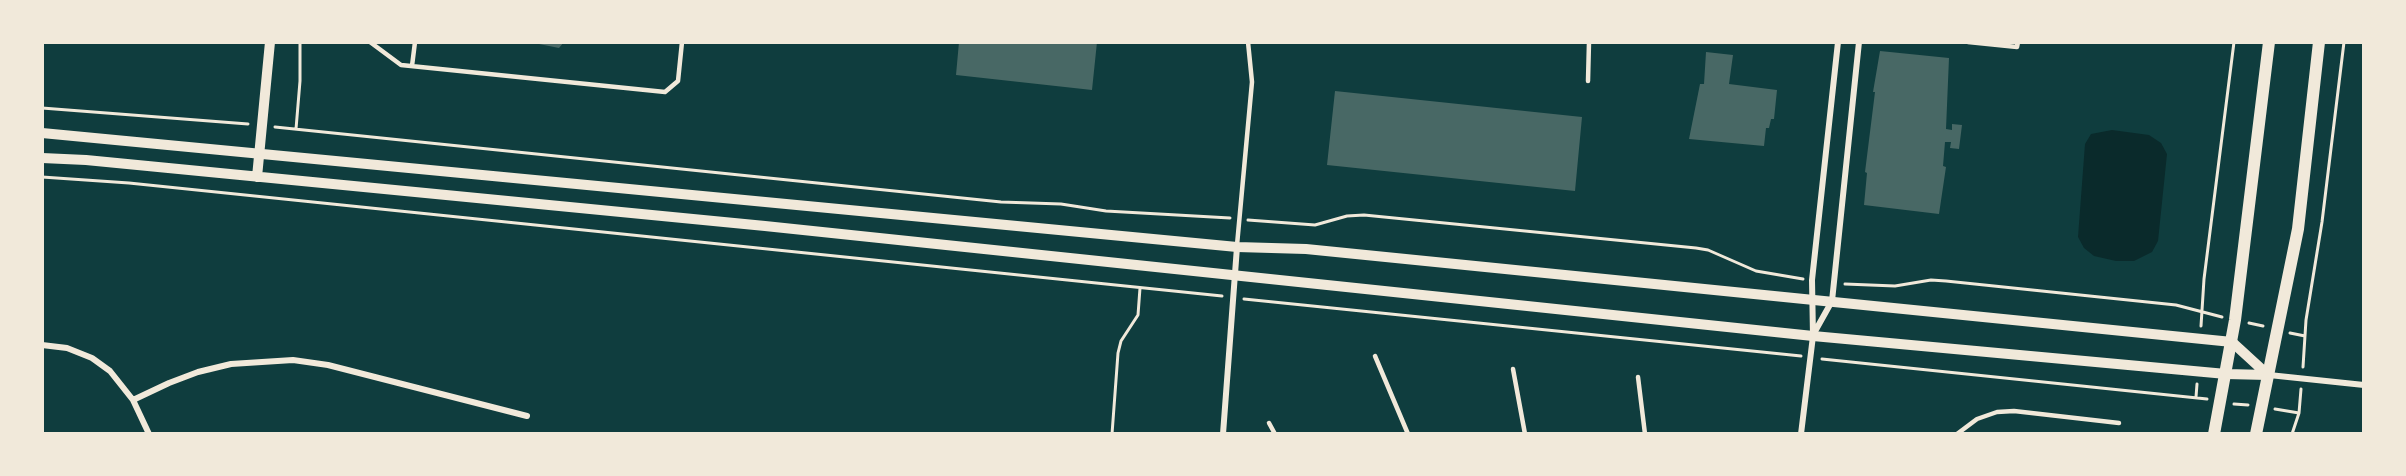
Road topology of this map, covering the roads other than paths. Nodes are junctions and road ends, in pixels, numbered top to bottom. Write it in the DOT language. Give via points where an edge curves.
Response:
graph roads {
  1 [pos="270,42"];
  2 [pos="370,42"];
  3 [pos="415,42"];
  4 [pos="682,42"];
  5 [pos="1248,42"];
  6 [pos="1589,42"];
  7 [pos="1838,42"];
  8 [pos="1859,42"];
  9 [pos="1968,42"];
  10 [pos="2269,42"];
  11 [pos="2319,42"];
  12 [pos="2018,45"];
  13 [pos="412,66"];
  14 [pos="1588,81"];
  15 [pos="42,133"];
  16 [pos="260,153"];
  17 [pos="42,158"];
  18 [pos="257,177"];
  19 [pos="1237,247"];
  20 [pos="1235,276"];
  21 [pos="1810,299"];
  22 [pos="1833,301"];
  23 [pos="1813,336"];
  24 [pos="2232,342"];
  25 [pos="42,345"];
  26 [pos="1375,356"];
  27 [pos="1513,369"];
  28 [pos="2226,374"];
  29 [pos="2268,375"];
  30 [pos="1638,377"];
  31 [pos="2364,385"];
  32 [pos="133,400"];
  33 [pos="526,416"];
  34 [pos="1269,423"];
  35 [pos="2119,423"];
  36 [pos="149,434"];
  37 [pos="1223,434"];
  38 [pos="1275,434"];
  39 [pos="1408,434"];
  40 [pos="1525,434"];
  41 [pos="1645,434"];
  42 [pos="1801,434"];
  43 [pos="1957,434"];
  44 [pos="2214,434"];
  45 [pos="2256,434"];
  1 -- 16 [label="street"];
  2 -- 13 [label="lane" via="401,65"];
  3 -- 13 [label="lane"];
  4 -- 13 [label="lane" via="678,81 665,92"];
  5 -- 19 [label="lane" via="1252,82"];
  6 -- 14 [label="lane"];
  7 -- 21 [label="street"];
  8 -- 22 [label="street"];
  9 -- 12 [label="lane"];
  10 -- 24 [label="main road"];
  11 -- 29 [label="main road" via="2298,229"];
  15 -- 16 [label="street"];
  16 -- 18 [label="street"];
  16 -- 19 [label="street"];
  17 -- 18 [label="street"];
  18 -- 20 [label="street"];
  19 -- 20 [label="street"];
  19 -- 21 [label="street" via="1286,247"];
  20 -- 23 [label="street"];
  20 -- 37 [label="street"];
  21 -- 22 [label="street"];
  21 -- 23 [label="street"];
  22 -- 23 [label="street"];
  22 -- 24 [label="street"];
  23 -- 28 [label="street"];
  23 -- 42 [label="street"];
  24 -- 28 [label="main road"];
  24 -- 29 [label="street"];
  25 -- 32 [label="street" via="67,348 92,358 110,371"];
  26 -- 39 [label="lane"];
  27 -- 40 [label="lane"];
  28 -- 29 [label="street"];
  28 -- 44 [label="main road"];
  29 -- 31 [label="street"];
  29 -- 45 [label="main road"];
  30 -- 41 [label="lane"];
  32 -- 33 [label="street" via="198,372 231,364 293,360 328,365"];
  32 -- 36 [label="street"];
  34 -- 38 [label="lane"];
  35 -- 43 [label="lane" via="1997,412 1977,419"];
}
